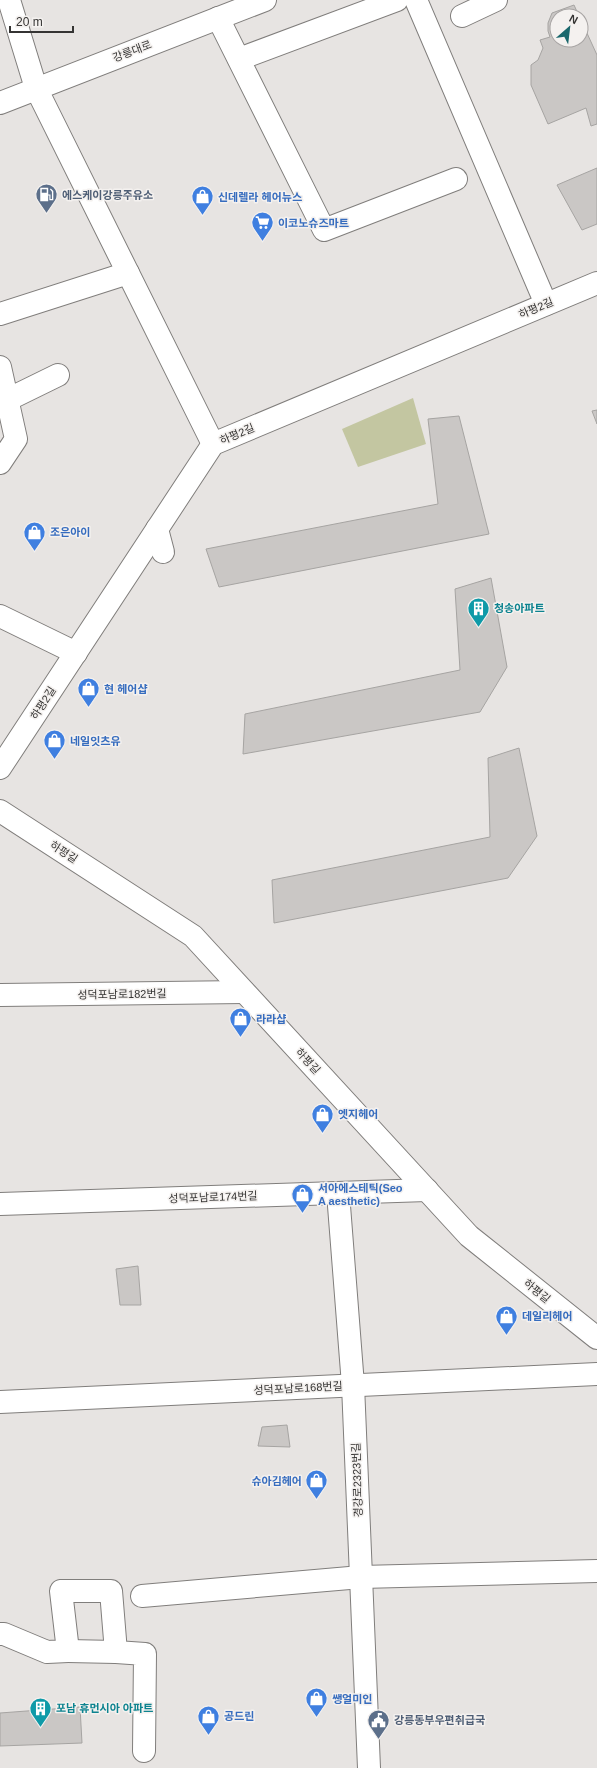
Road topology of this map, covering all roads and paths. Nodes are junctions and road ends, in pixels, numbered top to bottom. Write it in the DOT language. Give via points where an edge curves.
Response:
graph roads {
  1 [pos="9,0"];
  2 [pos="265,0"];
  3 [pos="396,0"];
  4 [pos="416,0"];
  5 [pos="496,0"];
  6 [pos="462,16"];
  7 [pos="218,18"];
  8 [pos="239,59"];
  9 [pos="36,88"];
  10 [pos="0,103"];
  11 [pos="456,179"];
  12 [pos="128,273"];
  13 [pos="597,283"];
  14 [pos="546,304"];
  15 [pos="0,314"];
  16 [pos="0,367"];
  17 [pos="58,374"];
  18 [pos="7,400"];
  19 [pos="213,444"];
  20 [pos="0,463"];
  21 [pos="157,528"];
  22 [pos="163,552"];
  23 [pos="0,616"];
  24 [pos="76,653"];
  25 [pos="0,768"];
  26 [pos="2,813"];
  27 [pos="244,992"];
  28 [pos="0,996"];
  29 [pos="427,1190"];
  30 [pos="338,1193"];
  31 [pos="0,1204"];
  32 [pos="597,1338"];
  33 [pos="597,1374"];
  34 [pos="353,1385"];
  35 [pos="0,1402"];
  36 [pos="597,1571"];
  37 [pos="361,1576"];
  38 [pos="142,1596"];
  39 [pos="0,1634"];
  40 [pos="68,1651"];
  41 [pos="116,1652"];
  42 [pos="144,1751"];
  43 [pos="369,1768"];
  1 -- 9 [label="street"];
  2 -- 7 [label="street, 강릉대로"];
  3 -- 8 [label="street"];
  4 -- 14 [label="street"];
  5 -- 6 [label="street"];
  7 -- 8 [label="street"];
  7 -- 9 [label="street, 강릉대로"];
  8 -- 11 [label="street" via="324,230"];
  9 -- 10 [label="street, 강릉대로"];
  9 -- 12 [label="street"];
  12 -- 15 [label="street"];
  12 -- 19 [label="street"];
  13 -- 14 [label="street, 하평2길"];
  14 -- 19 [label="street, 하평2길"];
  16 -- 18 [label="street"];
  17 -- 18 [label="street"];
  18 -- 20 [label="street" via="16,439"];
  19 -- 21 [label="street, 하평2길"];
  21 -- 22 [label="street"];
  21 -- 24 [label="street, 하평2길"];
  23 -- 24 [label="street"];
  24 -- 25 [label="street, 하평2길"];
  26 -- 27 [label="street, 하평길" via="193,936"];
  27 -- 28 [label="street, 성덕포남로182번길"];
  27 -- 29 [label="street, 하평길"];
  29 -- 30 [label="street, 성덕포남로174번길"];
  29 -- 32 [label="street, 하평길" via="469,1236"];
  30 -- 31 [label="street, 성덕포남로174번길"];
  30 -- 34 [label="street, 경강로2323번길"];
  33 -- 34 [label="street, 성덕포남로168번길"];
  34 -- 35 [label="street, 성덕포남로168번길"];
  34 -- 37 [label="street, 경강로2323번길"];
  36 -- 37 [label="street"];
  37 -- 38 [label="street"];
  37 -- 43 [label="street, 경강로2323번길"];
  39 -- 40 [label="street" via="47,1652"];
  40 -- 41 [label="street"];
  40 -- 41 [label="street" via="60,1591 111,1591"];
  41 -- 42 [label="street" via="145,1654"];
}
